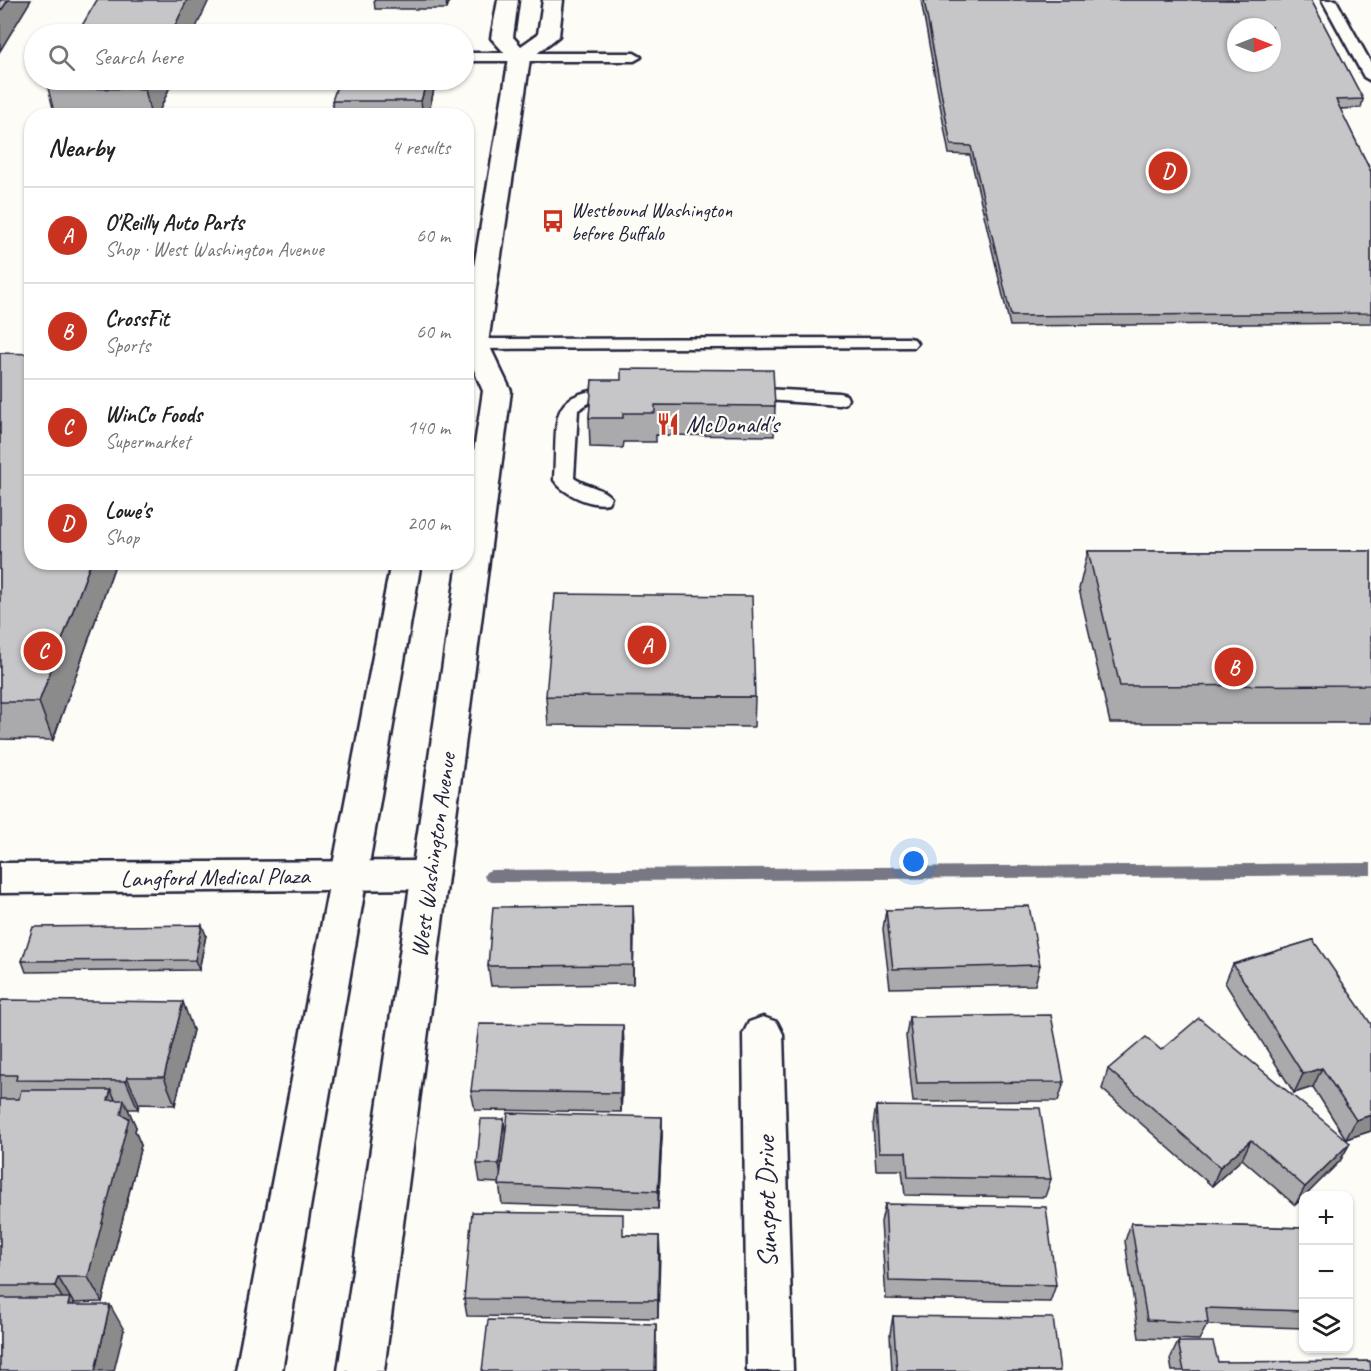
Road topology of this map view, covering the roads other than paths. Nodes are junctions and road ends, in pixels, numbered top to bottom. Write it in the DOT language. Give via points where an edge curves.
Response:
graph roads {
  1 [pos="508,0"];
  2 [pos="553,0"];
  3 [pos="1329,0"];
  4 [pos="474,57"];
  5 [pos="520,57"];
  6 [pos="634,57"];
  7 [pos="1371,76"];
  8 [pos="474,324"];
  9 [pos="908,343"];
  10 [pos="474,347"];
  11 [pos="474,354"];
  12 [pos="638,394"];
  13 [pos="721,394"];
  14 [pos="839,399"];
  15 [pos="601,498"];
  16 [pos="474,557"];
  17 [pos="405,570"];
  18 [pos="472,570"];
  19 [pos="350,875"];
  20 [pos="430,875"];
  21 [pos="0,878"];
  22 [pos="763,1034"];
  23 [pos="259,1371"];
  24 [pos="361,1371"];
  25 [pos="770,1371"];
  1 -- 5 [label="main road" via="502,38"];
  2 -- 5 [label="main road" via="548,36"];
  3 -- 7 [label="lane"];
  4 -- 5 [label="lane"];
  5 -- 6 [label="lane"];
  5 -- 8 [label="main road"];
  9 -- 10 [label="lane"];
  11 -- 16 [label="main road, West Washington Avenue" via="497,391"];
  12 -- 15 [label="lane" via="591,395 577,399 569,408 564,480"];
  13 -- 14 [label="lane"];
  17 -- 19 [label="main road"];
  18 -- 20 [label="main road, West Washington Avenue"];
  19 -- 20 [label="main road, Langford Medical Plaza"];
  19 -- 21 [label="main road, Langford Medical Plaza"];
  19 -- 23 [label="main road"];
  20 -- 24 [label="main road, West Washington Avenue"];
  22 -- 25 [label="main road, Sunspot Drive"];
}
